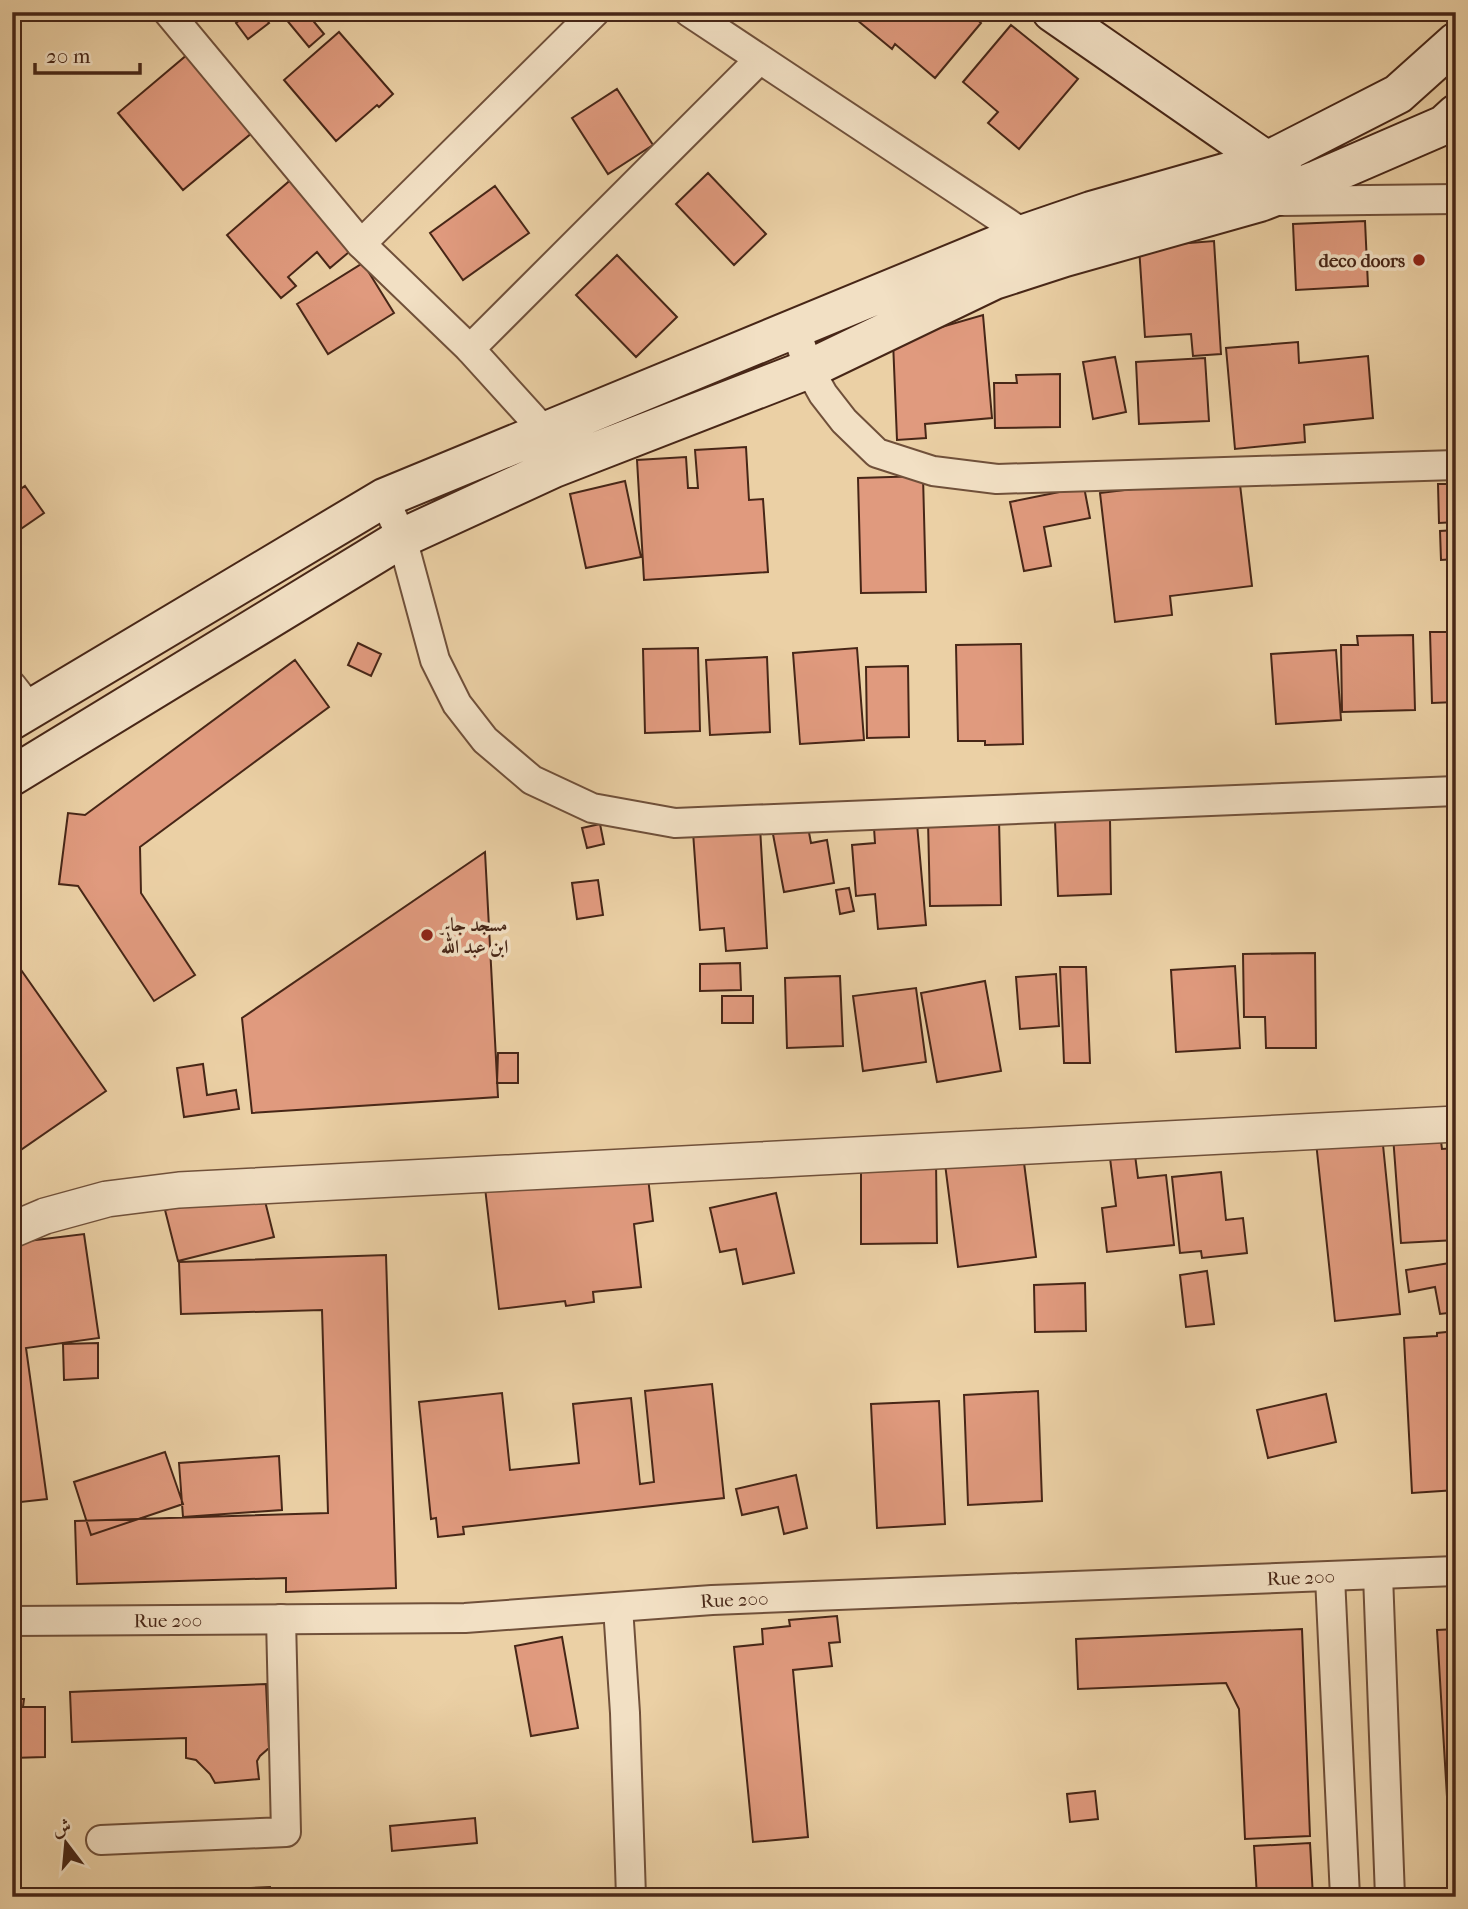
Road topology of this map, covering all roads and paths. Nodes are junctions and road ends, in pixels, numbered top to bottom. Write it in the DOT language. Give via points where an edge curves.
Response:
graph roads {
  1 [pos="595,12"];
  2 [pos="690,12"];
  3 [pos="1052,12"];
  4 [pos="179,16"];
  5 [pos="1456,42"];
  6 [pos="759,60"];
  7 [pos="1398,94"];
  8 [pos="1452,124"];
  9 [pos="1268,161"];
  10 [pos="1317,180"];
  11 [pos="1456,199"];
  12 [pos="1260,202"];
  13 [pos="1024,234"];
  14 [pos="361,244"];
  15 [pos="795,328"];
  16 [pos="470,349"];
  17 [pos="809,369"];
  18 [pos="546,433"];
  19 [pos="1456,465"];
  20 [pos="384,498"];
  21 [pos="402,538"];
  22 [pos="18,705"];
  23 [pos="12,776"];
  24 [pos="1456,791"];
  25 [pos="1456,1124"];
  26 [pos="12,1230"];
  27 [pos="1456,1571"];
  28 [pos="1378,1575"];
  29 [pos="1330,1577"];
  30 [pos="618,1607"];
  31 [pos="281,1619"];
  32 [pos="12,1621"];
  33 [pos="101,1840"];
  34 [pos="631,1897"];
  35 [pos="1345,1897"];
  36 [pos="1390,1897"];
  1 -- 14 [label="street"];
  2 -- 6 [label="street"];
  3 -- 9 [label="main road"];
  4 -- 14 [label="street"];
  5 -- 7 [label="main road"];
  6 -- 13 [label="street"];
  6 -- 16 [label="street"];
  7 -- 8 [label="main road"];
  7 -- 9 [label="main road"];
  8 -- 10 [label="main road"];
  9 -- 10 [label="main road"];
  9 -- 13 [label="main road"];
  10 -- 12 [label="main road"];
  11 -- 12 [label="street"];
  12 -- 17 [label="main road" via="994,280"];
  13 -- 15 [label="main road"];
  14 -- 16 [label="street"];
  15 -- 17 [label="street"];
  15 -- 18 [label="main road"];
  16 -- 18 [label="street"];
  17 -- 19 [label="street" via="844,421 877,453 933,471 997,479"];
  17 -- 21 [label="main road" via="554,468"];
  18 -- 20 [label="main road"];
  20 -- 21 [label="street"];
  20 -- 22 [label="main road"];
  21 -- 23 [label="main road"];
  21 -- 24 [label="street" via="435,660 457,704 485,740 532,780 592,808 675,823"];
  25 -- 26 [label="street" via="179,1190 107,1199"];
  27 -- 28 [label="street, Rue 200"];
  28 -- 29 [label="street, Rue 200"];
  28 -- 36 [label="street"];
  29 -- 30 [label="street, Rue 200"];
  29 -- 35 [label="street"];
  30 -- 31 [label="street, Rue 200" via="465,1618"];
  30 -- 34 [label="street"];
  31 -- 32 [label="street, Rue 200"];
  31 -- 33 [label="street" via="286,1832"];
}
